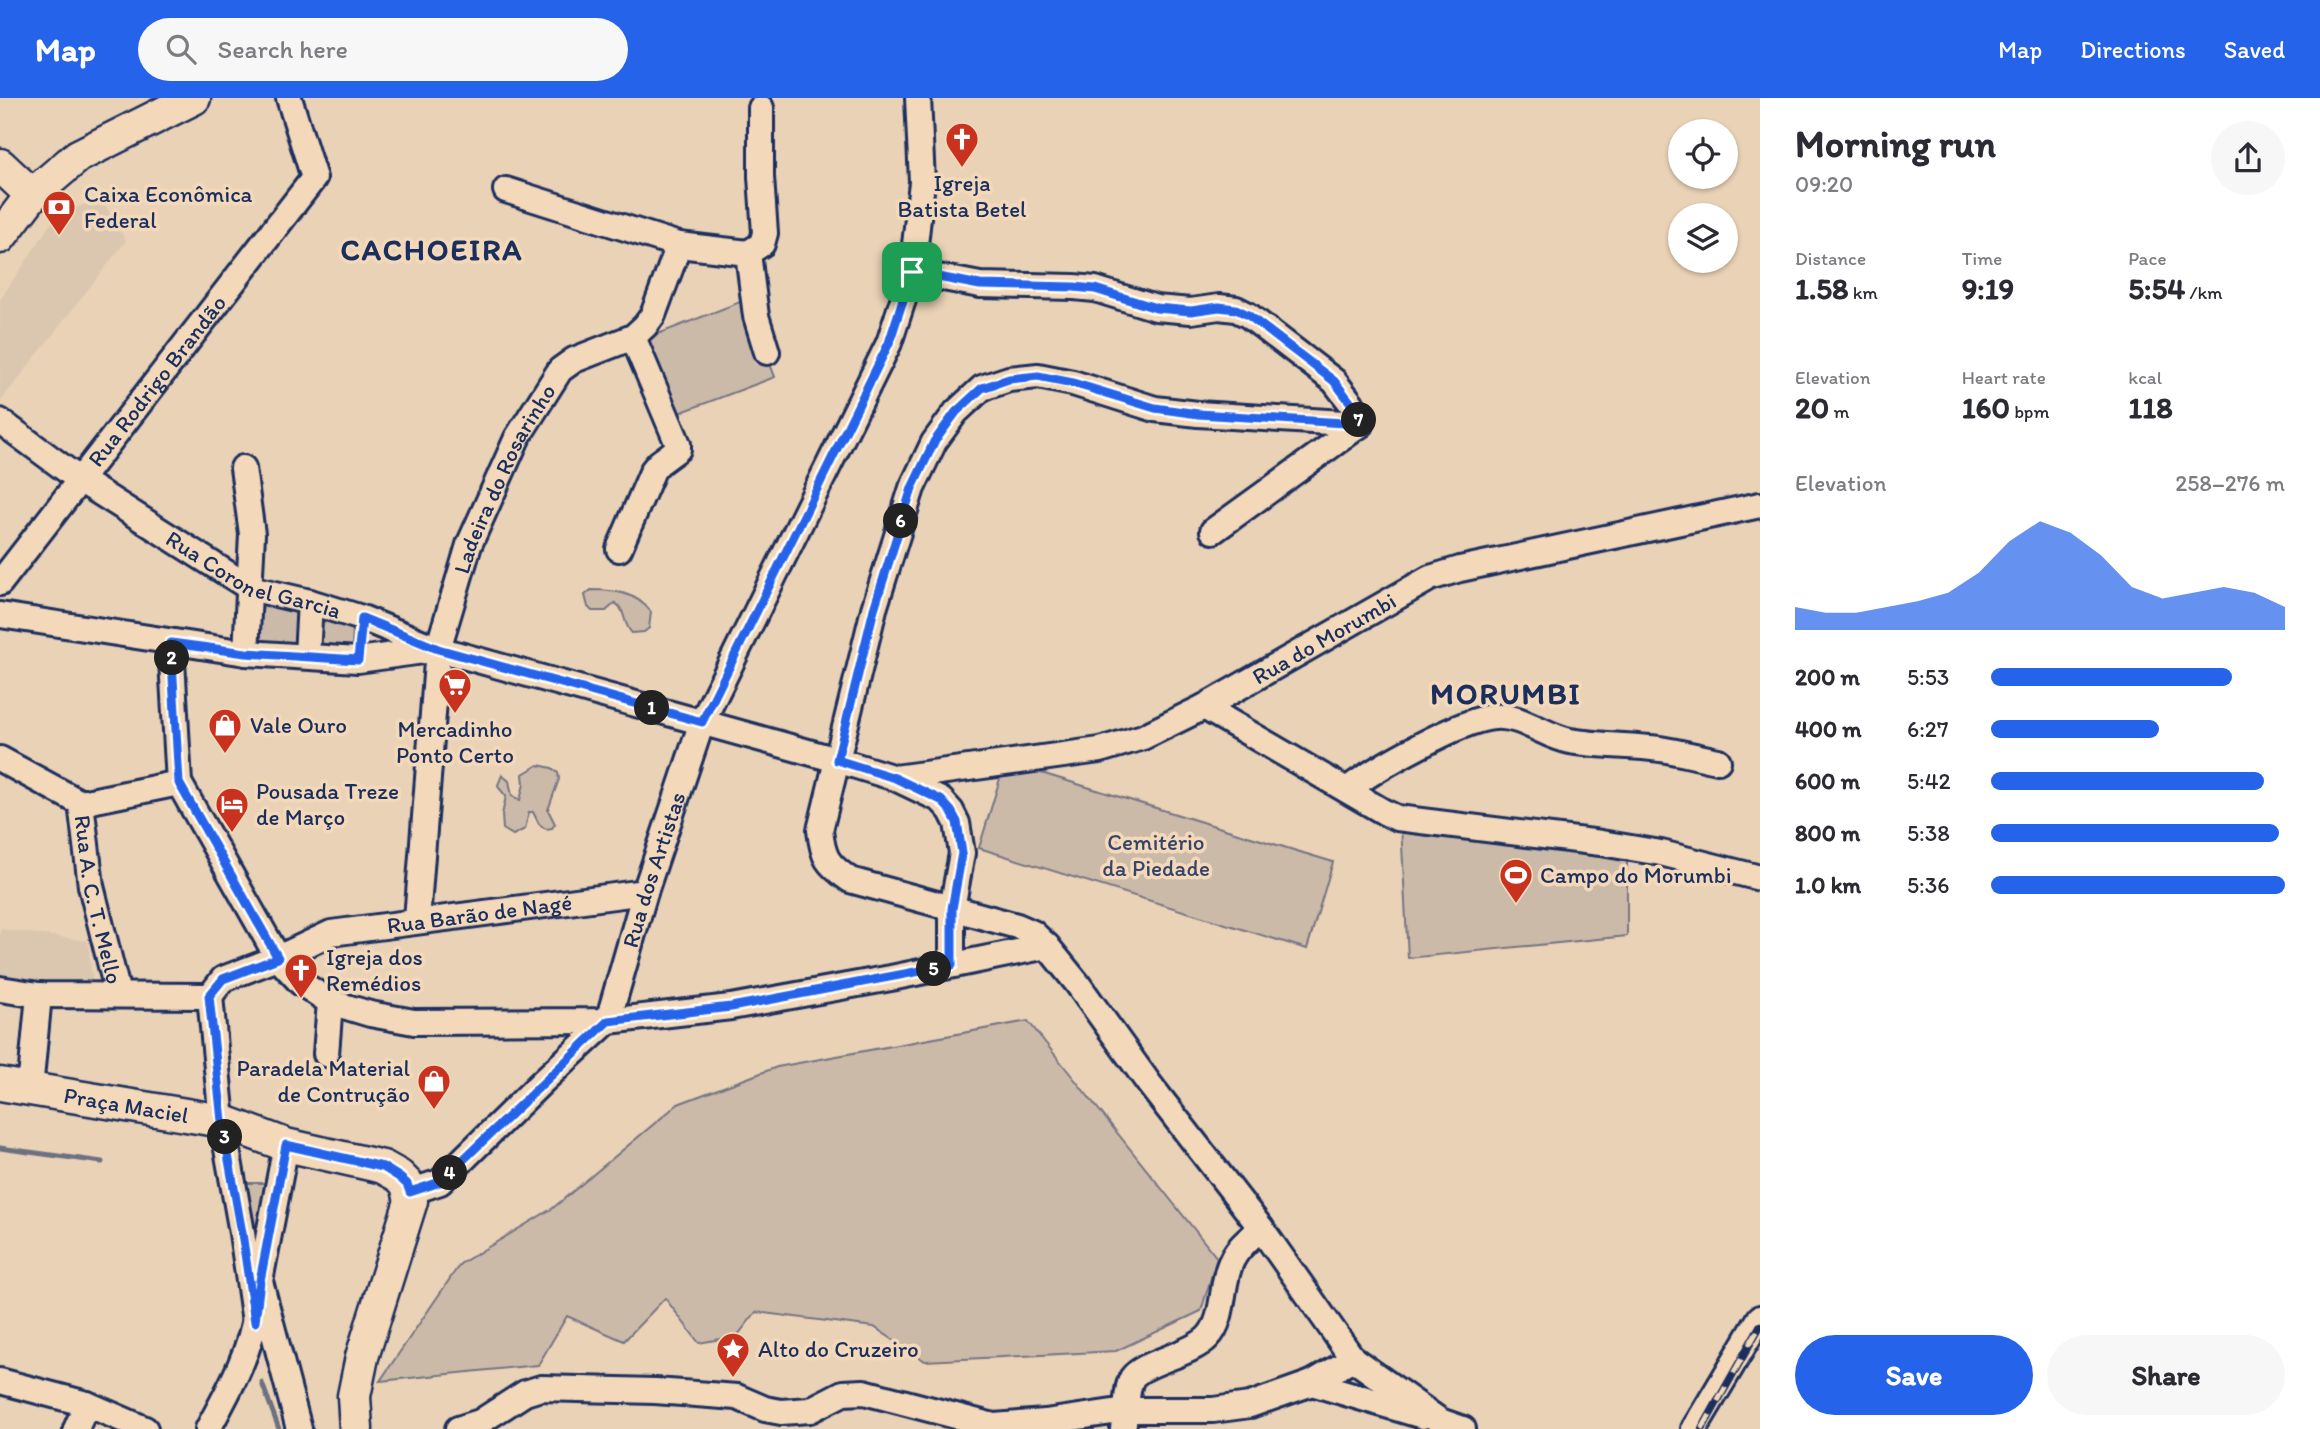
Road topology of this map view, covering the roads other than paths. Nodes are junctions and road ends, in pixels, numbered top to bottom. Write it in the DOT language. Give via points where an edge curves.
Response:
graph roads {
  1 [pos="194,98"];
  2 [pos="289,98"];
  3 [pos="918,98"];
  4 [pos="761,107"];
  5 [pos="0,164"];
  6 [pos="506,190"];
  7 [pos="32,195"];
  8 [pos="0,237"];
  9 [pos="679,245"];
  10 [pos="748,253"];
  11 [pos="912,272"];
  12 [pos="633,337"];
  13 [pos="767,352"];
  14 [pos="0,421"];
  15 [pos="1361,424"];
  16 [pos="243,468"];
  17 [pos="80,480"];
  18 [pos="1760,505"];
  19 [pos="1213,531"];
  20 [pos="619,550"];
  21 [pos="0,583"];
  22 [pos="250,588"];
  23 [pos="310,602"];
  24 [pos="0,615"];
  25 [pos="362,618"];
  26 [pos="171,643"];
  27 [pos="438,649"];
  28 [pos="246,653"];
  29 [pos="307,656"];
  30 [pos="358,660"];
  31 [pos="1204,707"];
  32 [pos="702,722"];
  33 [pos="0,759"];
  34 [pos="837,760"];
  35 [pos="1717,761"];
  36 [pos="895,778"];
  37 [pos="179,783"];
  38 [pos="1347,790"];
  39 [pos="81,803"];
  40 [pos="1760,878"];
  41 [pos="645,891"];
  42 [pos="952,909"];
  43 [pos="417,920"];
  44 [pos="1047,946"];
  45 [pos="278,958"];
  46 [pos="952,965"];
  47 [pos="0,989"];
  48 [pos="118,994"];
  49 [pos="39,995"];
  50 [pos="209,996"];
  51 [pos="330,1002"];
  52 [pos="608,1021"];
  53 [pos="326,1054"];
  54 [pos="15,1086"];
  55 [pos="222,1121"];
  56 [pos="286,1145"];
  57 [pos="410,1192"];
  58 [pos="1261,1228"];
  59 [pos="260,1281"];
  60 [pos="1760,1318"];
  61 [pos="255,1322"];
  62 [pos="1353,1359"];
  63 [pos="0,1381"];
  64 [pos="1312,1383"];
  65 [pos="87,1404"];
  66 [pos="1249,1417"];
  67 [pos="1124,1420"];
  68 [pos="1451,1425"];
  69 [pos="76,1429"];
  70 [pos="145,1429"];
  71 [pos="208,1429"];
  72 [pos="299,1429"];
  73 [pos="356,1429"];
  74 [pos="458,1429"];
  75 [pos="1694,1429"];
  1 -- 7 [label="main road" via="78,156"];
  2 -- 17 [label="street, Rua Rodrigo Brandão" via="314,178"];
  3 -- 11 [label="street, Rua dos Artistas" via="922,182"];
  4 -- 10 [label="street" via="765,233 762,244"];
  5 -- 7 [label="main road"];
  6 -- 9 [label="street"];
  7 -- 8 [label="main road"];
  9 -- 10 [label="street"];
  9 -- 12 [label="street, Ladeira do Rosarinho" via="653,315"];
  10 -- 13 [label="street" via="756,316"];
  11 -- 15 [label="street" via="980,285 1095,289 1156,308 1236,309 1334,381"];
  11 -- 32 [label="street, Rua dos Artistas" via="889,343"];
  12 -- 20 [label="street" via="678,449 653,470"];
  12 -- 27 [label="street, Ladeira do Rosarinho" via="560,370 517,438 469,545"];
  14 -- 17 [label="street, Rua Coronel Garcia"];
  15 -- 19 [label="street"];
  15 -- 34 [label="street" via="1166,410 1038,376 982,388 934,442 912,488 874,609"];
  16 -- 22 [label="street" via="252,534"];
  17 -- 21 [label="street, Rua Rodrigo Brandão"];
  17 -- 22 [label="street, Rua Coronel Garcia"];
  18 -- 31 [label="street, Rua do Morumbi" via="1430,579"];
  22 -- 23 [label="street, Rua Coronel Garcia"];
  22 -- 28 [label="street"];
  23 -- 25 [label="street, Rua Coronel Garcia"];
  23 -- 29 [label="street"];
  24 -- 26 [label="street"];
  25 -- 27 [label="street, Rua Coronel Garcia"];
  25 -- 30 [label="street"];
  26 -- 28 [label="street"];
  26 -- 37 [label="street"];
  27 -- 30 [label="street"];
  27 -- 32 [label="street, Rua Coronel Garcia"];
  27 -- 43 [label="street, Ladeira do Rosarinho"];
  28 -- 29 [label="street"];
  29 -- 30 [label="street"];
  31 -- 36 [label="street, Rua do Morumbi" via="1143,737 1100,750"];
  31 -- 38 [label="street"];
  32 -- 34 [label="street, Rua Coronel Garcia"];
  32 -- 41 [label="street, Rua dos Artistas"];
  33 -- 39 [label="street"];
  34 -- 36 [label="street, Rua Coronel Garcia"];
  34 -- 42 [label="street" via="820,830 822,853 833,868 850,880"];
  35 -- 38 [label="street" via="1660,749 1570,741 1499,716 1457,729"];
  36 -- 42 [label="street, Rua Coronel Garcia" via="941,800 957,822 962,853"];
  37 -- 39 [label="street"];
  37 -- 45 [label="street"];
  38 -- 40 [label="street" via="1397,818 1601,843"];
  39 -- 48 [label="street, Rua A. C. T. Mello" via="91,886"];
  41 -- 43 [label="street, Rua Barão de Nagé"];
  41 -- 52 [label="street, Rua dos Artistas"];
  42 -- 44 [label="street" via="1017,926"];
  42 -- 46 [label="street"];
  43 -- 45 [label="street, Rua Barão de Nagé" via="331,933"];
  44 -- 46 [label="street"];
  44 -- 58 [label="street"];
  45 -- 50 [label="street" via="223,979"];
  45 -- 51 [label="street" via="301,983"];
  46 -- 52 [label="street" via="731,1007"];
  47 -- 49 [label="street"];
  48 -- 49 [label="street"];
  48 -- 50 [label="street"];
  49 -- 54 [label="street, Praça Maciel"];
  50 -- 55 [label="street, Praça Maciel"];
  51 -- 52 [label="street" via="414,1022"];
  51 -- 53 [label="street"];
  52 -- 57 [label="street" via="440,1182"];
  54 -- 55 [label="main road, Praça Maciel"];
  55 -- 56 [label="main road"];
  55 -- 61 [label="street"];
  56 -- 57 [label="main road" via="383,1167 407,1184"];
  56 -- 59 [label="street"];
  57 -- 73 [label="main road" via="362,1357 354,1396"];
  58 -- 62 [label="street"];
  58 -- 67 [label="street" via="1230,1262 1209,1336 1136,1374"];
  59 -- 61 [label="street"];
  59 -- 72 [label="street"];
  60 -- 75 [label="street"];
  61 -- 71 [label="street" via="239,1371"];
  62 -- 64 [label="street"];
  62 -- 68 [label="street"];
  63 -- 65 [label="street"];
  64 -- 66 [label="street"];
  64 -- 68 [label="street"];
  65 -- 69 [label="street"];
  65 -- 70 [label="street"];
  66 -- 67 [label="street" via="1213,1410"];
  67 -- 74 [label="street" via="994,1426 864,1392 843,1392 810,1410 780,1412 737,1397 541,1388"];
}
